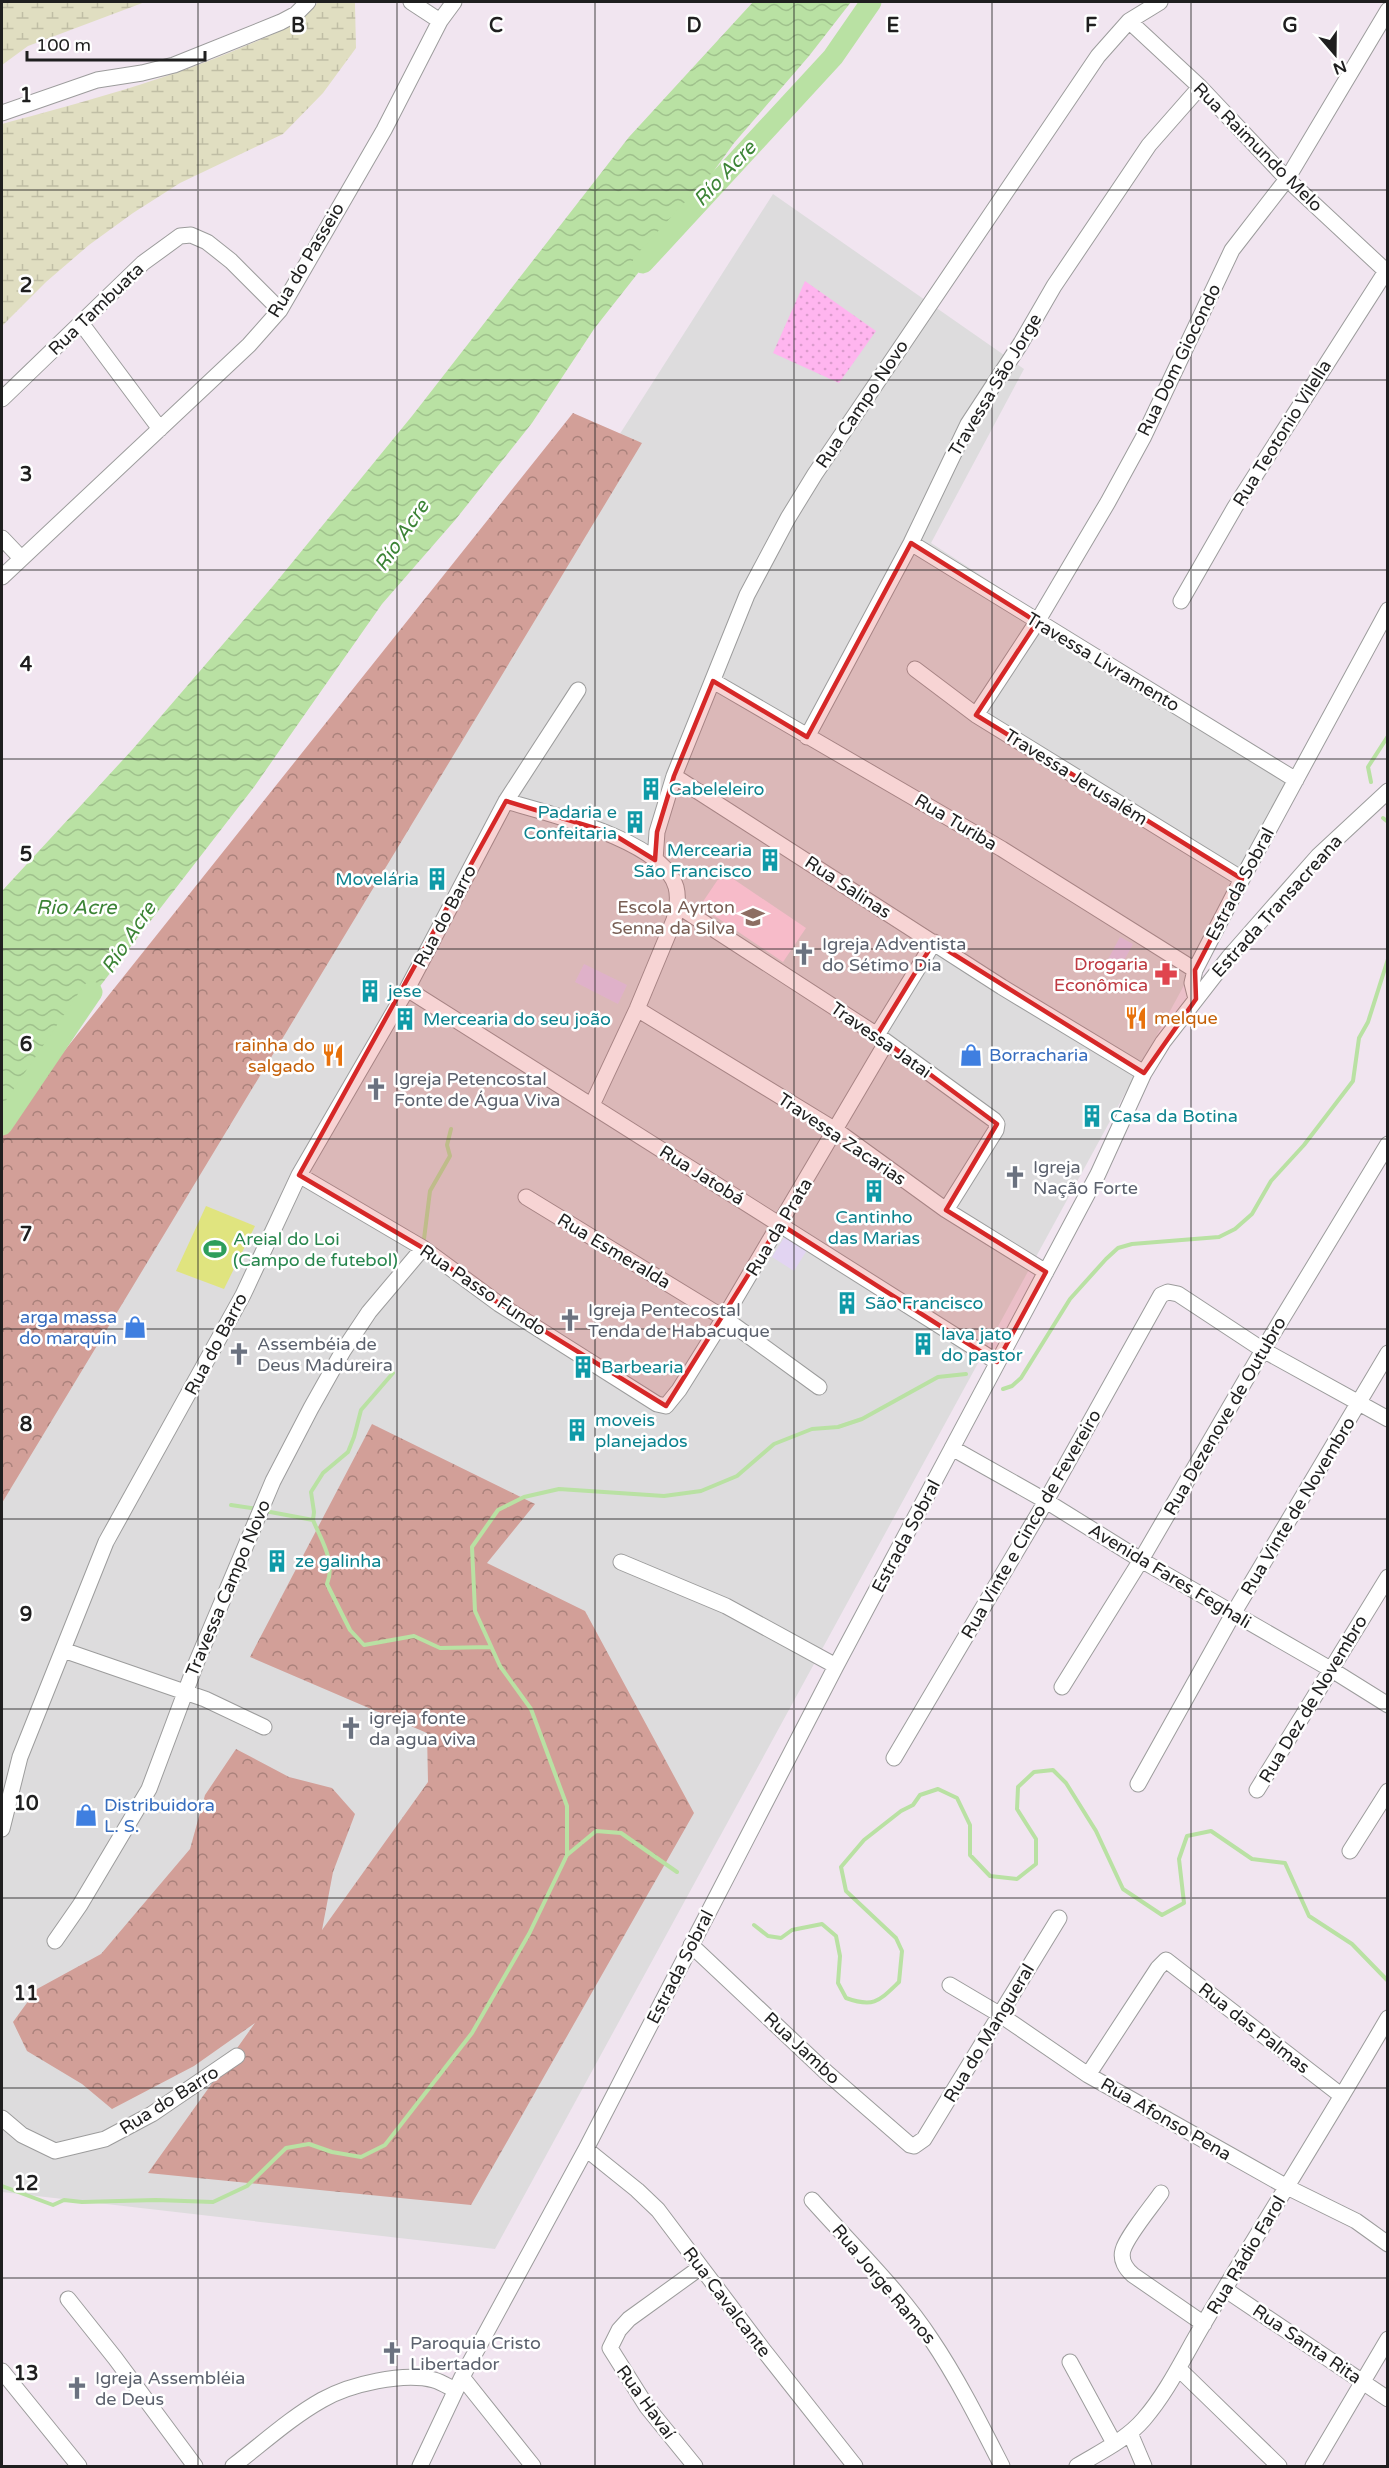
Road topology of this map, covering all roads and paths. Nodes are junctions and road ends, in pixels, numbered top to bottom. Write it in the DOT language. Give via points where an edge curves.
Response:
graph roads {
  1 [pos="308,2"];
  2 [pos="411,2"];
  3 [pos="454,2"];
  4 [pos="1160,2"];
  5 [pos="1388,10"];
  6 [pos="440,21"];
  7 [pos="1129,21"];
  8 [pos="1200,87"];
  9 [pos="2,112"];
  10 [pos="1287,179"];
  11 [pos="1387,271"];
  12 [pos="280,310"];
  13 [pos="81,323"];
  14 [pos="2,399"];
  15 [pos="160,429"];
  16 [pos="2,538"];
  17 [pos="911,543"];
  18 [pos="21,558"];
  19 [pos="2,577"];
  20 [pos="1181,601"];
  21 [pos="1388,610"];
  22 [pos="1037,622"];
  23 [pos="915,669"];
  24 [pos="713,681"];
  25 [pos="578,690"];
  26 [pos="976,715"];
  27 [pos="807,736"];
  28 [pos="674,776"];
  29 [pos="1296,780"];
  30 [pos="1388,791"];
  31 [pos="506,801"];
  32 [pos="660,864"];
  33 [pos="1242,879"];
  34 [pos="678,906"];
  35 [pos="934,942"];
  36 [pos="1195,969"];
  37 [pos="407,989"];
  38 [pos="1196,999"];
  39 [pos="637,1009"];
  40 [pos="881,1039"];
  41 [pos="1144,1073"];
  42 [pos="592,1105"];
  43 [pos="837,1131"];
  44 [pos="1388,1144"];
  45 [pos="299,1175"];
  46 [pos="526,1197"];
  47 [pos="946,1210"];
  48 [pos="780,1224"];
  49 [pos="423,1248"];
  50 [pos="1046,1272"];
  51 [pos="724,1318"];
  52 [pos="1263,1350"];
  53 [pos="1388,1353"];
  54 [pos="997,1362"];
  55 [pos="819,1387"];
  56 [pos="1359,1403"];
  57 [pos="666,1406"];
  58 [pos="1388,1419"];
  59 [pos="952,1448"];
  60 [pos="1046,1501"];
  61 [pos="1141,1560"];
  62 [pos="621,1562"];
  63 [pos="1388,1577"];
  64 [pos="1233,1614"];
  65 [pos="63,1650"];
  66 [pos="836,1666"];
  67 [pos="1332,1670"];
  68 [pos="1062,1687"];
  69 [pos="185,1691"];
  70 [pos="1388,1705"];
  71 [pos="264,1727"];
  72 [pos="894,1758"];
  73 [pos="1138,1784"];
  74 [pos="1257,1791"];
  75 [pos="1388,1791"];
  76 [pos="2,1829"];
  77 [pos="1350,1851"];
  78 [pos="1059,1918"];
  79 [pos="55,1941"];
  80 [pos="690,1945"];
  81 [pos="950,1985"];
  82 [pos="999,2014"];
  83 [pos="1388,2018"];
  84 [pos="237,2056"];
  85 [pos="1089,2075"];
  86 [pos="1342,2096"];
  87 [pos="2,2118"];
  88 [pos="916,2146"];
  89 [pos="586,2148"];
  90 [pos="1287,2187"];
  91 [pos="1161,2193"];
  92 [pos="812,2200"];
  93 [pos="1388,2244"];
  94 [pos="701,2267"];
  95 [pos="1226,2290"];
  96 [pos="68,2300"];
  97 [pos="1204,2324"];
  98 [pos="1388,2339"];
  99 [pos="1070,2362"];
  100 [pos="1180,2370"];
  101 [pos="2,2371"];
  102 [pos="1362,2381"];
  103 [pos="458,2384"];
  104 [pos="1388,2399"];
  105 [pos="1130,2433"];
  106 [pos="1114,2443"];
  107 [pos="79,2466"];
  108 [pos="195,2466"];
  109 [pos="233,2466"];
  110 [pos="420,2466"];
  111 [pos="533,2466"];
  112 [pos="695,2466"];
  113 [pos="855,2466"];
  114 [pos="1002,2466"];
  115 [pos="1077,2466"];
  116 [pos="1144,2466"];
  117 [pos="1279,2466"];
  118 [pos="1313,2466"];
  1 -- 9 [label="street" via="280,22 174,64 97,80"];
  2 -- 6 [label="street"];
  3 -- 6 [label="street, Rua do Passeio"];
  4 -- 7 [label="street, Rua Campo Novo"];
  5 -- 10 [label="street, Rua Dom Giocondo"];
  6 -- 12 [label="street, Rua do Passeio" via="384,130"];
  7 -- 8 [label="street, Rua Raimundo Melo"];
  7 -- 24 [label="street, Rua Campo Novo" via="1098,56 815,474 747,595"];
  8 -- 10 [label="street, Rua Raimundo Melo"];
  8 -- 17 [label="street, Travessa São Jorge" via="1149,146 1054,286 968,424"];
  10 -- 11 [label="street, Rua Raimundo Melo"];
  10 -- 22 [label="street, Rua Dom Giocondo" via="1232,250 1143,438"];
  11 -- 20 [label="street, Rua Teotonio Vilella" via="1235,507"];
  12 -- 13 [label="street, Rua Tambuata" via="223,254 198,236 180,236 164,245"];
  12 -- 15 [label="street, Rua do Passeio" via="249,345"];
  13 -- 14 [label="street, Rua Tambuata"];
  13 -- 15 [label="street"];
  15 -- 18 [label="street, Rua do Passeio"];
  16 -- 18 [label="street"];
  17 -- 22 [label="street, Travessa Livramento"];
  17 -- 27 [label="street, Travessa São Jorge"];
  18 -- 19 [label="street, Rua do Passeio"];
  21 -- 29 [label="street, Estrada Sobral"];
  22 -- 26 [label="street, Rua Dom Giocondo"];
  22 -- 29 [label="street, Travessa Livramento"];
  23 -- 26 [label="street, Travessa Jerusalém"];
  24 -- 27 [label="street, Rua Turiba"];
  24 -- 28 [label="street, Rua Campo Novo"];
  25 -- 31 [label="street, Rua do Barro"];
  26 -- 33 [label="street, Travessa Jerusalém"];
  27 -- 36 [label="street, Rua Turiba" via="992,843"];
  28 -- 32 [label="street, Rua Campo Novo" via="657,832"];
  28 -- 35 [label="street, Rua Salinas"];
  29 -- 33 [label="street, Estrada Sobral"];
  30 -- 38 [label="street, Estrada Transacreana" via="1318,856"];
  31 -- 32 [label="street" via="611,833"];
  31 -- 37 [label="street, Rua do Barro"];
  32 -- 34 [label="street" via="676,887"];
  33 -- 36 [label="street, Estrada Sobral"];
  34 -- 39 [label="street"];
  34 -- 40 [label="street, Travessa Jatai"];
  35 -- 40 [label="street, Rua da Prata"];
  35 -- 41 [label="street, Rua Salinas"];
  36 -- 38 [label="street, Estrada Sobral" via="1192,983"];
  37 -- 42 [label="street, Rua Jatobá"];
  37 -- 45 [label="street, Rua do Barro"];
  38 -- 41 [label="street, Estrada Sobral"];
  39 -- 42 [label="street"];
  39 -- 43 [label="street, Travessa Zacarias"];
  40 -- 43 [label="street, Rua da Prata"];
  40 -- 47 [label="street, Travessa Jatai" via="997,1124"];
  41 -- 50 [label="street, Estrada Sobral" via="1098,1174"];
  42 -- 48 [label="street, Rua Jatobá"];
  43 -- 47 [label="street, Travessa Zacarias"];
  43 -- 48 [label="street, Rua da Prata"];
  44 -- 52 [label="street, Rua Dezenove de Outubro"];
  45 -- 49 [label="street, Rua Passo Fundo"];
  45 -- 65 [label="street, Rua do Barro" via="243,1295 106,1542"];
  46 -- 51 [label="street, Rua Esmeralda"];
  47 -- 50 [label="street, Travessa Zacarias"];
  48 -- 51 [label="street, Rua da Prata"];
  48 -- 54 [label="street, Rua Jatobá"];
  49 -- 57 [label="street, Rua Passo Fundo" via="499,1304"];
  49 -- 69 [label="street, Travessa Campo Novo" via="369,1312 311,1408 273,1480"];
  50 -- 54 [label="street, Estrada Sobral"];
  51 -- 55 [label="street, Rua Esmeralda"];
  51 -- 57 [label="street, Rua da Prata"];
  52 -- 56 [label="street"];
  52 -- 60 [label="street, Rua Vinte e Cinco de Fevereiro" via="1178,1294 1161,1295"];
  52 -- 61 [label="street, Rua Dezenove de Outubro"];
  53 -- 56 [label="street, Rua Vinte de Novembro"];
  54 -- 59 [label="street, Estrada Sobral"];
  56 -- 58 [label="street"];
  56 -- 64 [label="street, Rua Vinte de Novembro"];
  59 -- 60 [label="street, Avenida Fares Feghali"];
  59 -- 66 [label="street, Estrada Sobral"];
  60 -- 61 [label="street, Avenida Fares Feghali"];
  60 -- 72 [label="street, Rua Vinte e Cinco de Fevereiro"];
  61 -- 64 [label="street, Avenida Fares Feghali"];
  61 -- 68 [label="street, Rua Dezenove de Outubro"];
  62 -- 66 [label="street" via="726,1606"];
  63 -- 67 [label="street, Rua Dez de Novembro"];
  64 -- 67 [label="street, Avenida Fares Feghali"];
  64 -- 73 [label="street, Rua Vinte de Novembro"];
  65 -- 69 [label="street"];
  65 -- 76 [label="street, Rua do Barro" via="20,1757"];
  66 -- 80 [label="street, Estrada Sobral"];
  67 -- 70 [label="street, Avenida Fares Feghali"];
  67 -- 74 [label="street, Rua Dez de Novembro"];
  69 -- 71 [label="street"];
  69 -- 79 [label="street, Travessa Campo Novo" via="149,1788"];
  75 -- 77 [label="street"];
  78 -- 82 [label="street, Rua do Mangueral"];
  80 -- 88 [label="street, Rua Jambo" via="826,2072 910,2145"];
  80 -- 89 [label="street, Estrada Sobral"];
  81 -- 82 [label="street, Rua Afonso Pena"];
  82 -- 85 [label="street, Rua Afonso Pena"];
  82 -- 88 [label="street, Rua do Mangueral" via="927,2135"];
  83 -- 86 [label="street, Rua Rádio Farol"];
  84 -- 87 [label="street, Rua do Barro" via="161,2108 105,2139 56,2151 22,2135"];
  85 -- 86 [label="street, Rua das Palmas" via="1166,1960"];
  85 -- 90 [label="street, Rua Afonso Pena"];
  86 -- 90 [label="street, Rua Rádio Farol"];
  89 -- 94 [label="street, Rua Cavalcante" via="657,2210"];
  89 -- 103 [label="street, Estrada Sobral"];
  90 -- 93 [label="street, Rua Afonso Pena" via="1356,2222"];
  90 -- 95 [label="street, Rua Rádio Farol"];
  91 -- 97 [label="street" via="1125,2245 1122,2257 1133,2275"];
  92 -- 114 [label="street, Rua Jorge Ramos" via="931,2338"];
  94 -- 112 [label="street, Rua Havaí" via="629,2319 610,2348 647,2407"];
  94 -- 113 [label="street, Rua Cavalcante"];
  95 -- 97 [label="street, Rua Rádio Farol"];
  95 -- 102 [label="street, Rua Santa Rita"];
  96 -- 108 [label="street"];
  97 -- 100 [label="street, Rua Rádio Farol"];
  98 -- 102 [label="street"];
  99 -- 106 [label="street"];
  100 -- 105 [label="street, Rua Rádio Farol"];
  100 -- 117 [label="street"];
  101 -- 107 [label="street"];
  102 -- 104 [label="street, Rua Santa Rita"];
  102 -- 118 [label="street"];
  103 -- 109 [label="street" via="411,2377 347,2390 323,2399"];
  103 -- 110 [label="street, Estrada Sobral"];
  103 -- 111 [label="street"];
  105 -- 106 [label="street, Rua Rádio Farol"];
  105 -- 116 [label="street"];
  106 -- 115 [label="street, Rua Rádio Farol"];
}
